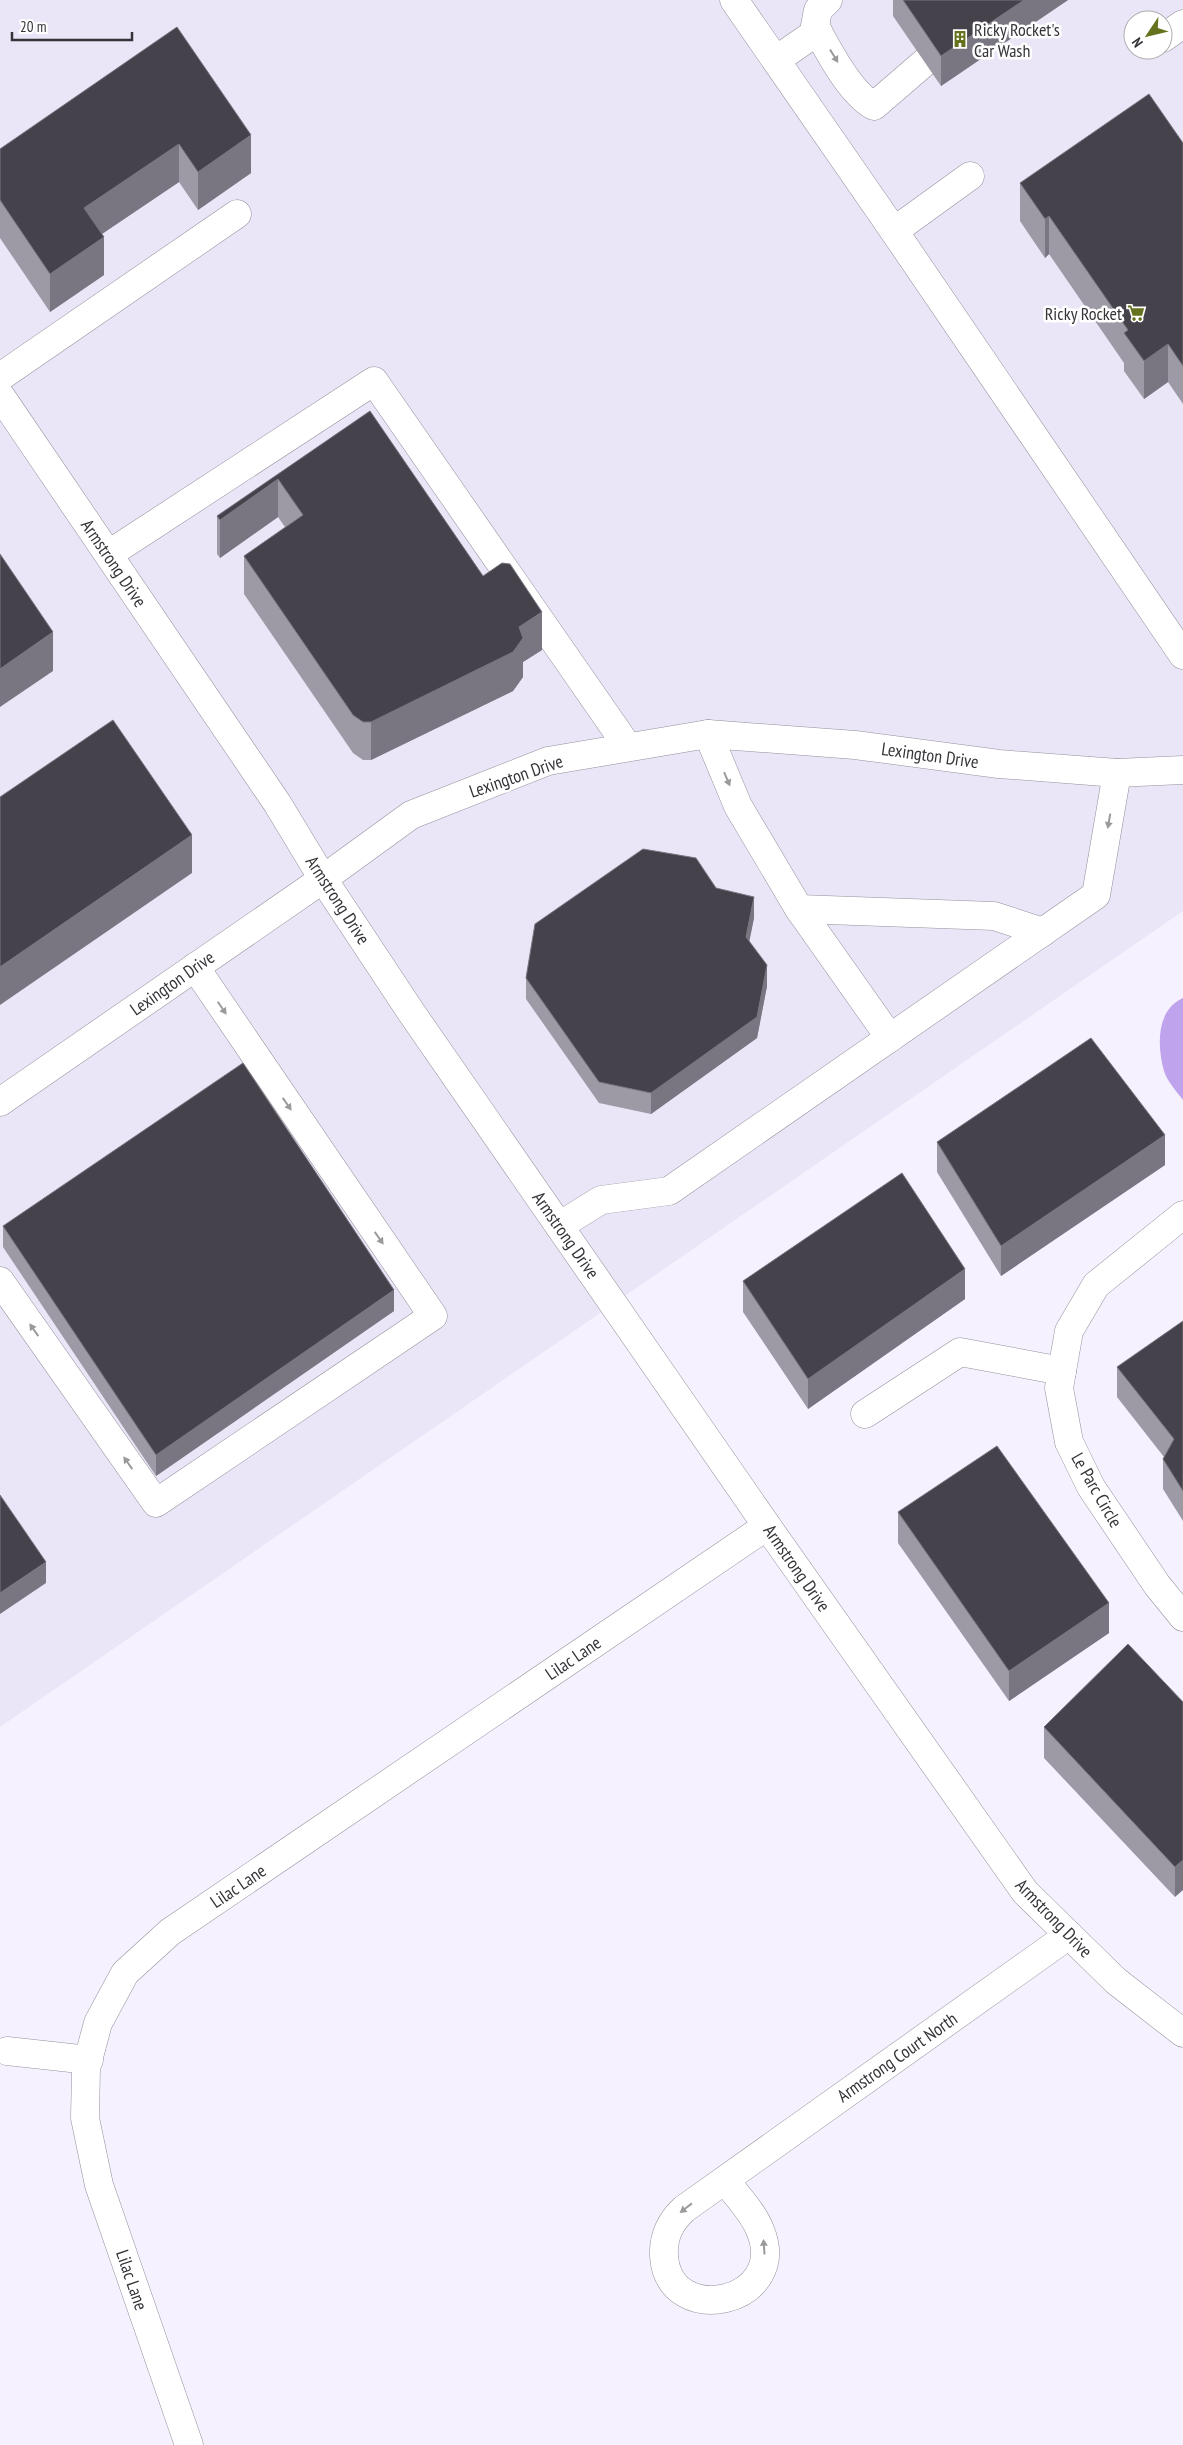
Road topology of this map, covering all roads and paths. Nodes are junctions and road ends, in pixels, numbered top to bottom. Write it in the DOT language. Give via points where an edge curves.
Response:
graph roads {
  1 [pos="734,0"];
  2 [pos="828,0"];
  3 [pos="1017,0"];
  4 [pos="818,31"];
  5 [pos="776,60"];
  6 [pos="970,176"];
  7 [pos="237,214"];
  8 [pos="894,231"];
  9 [pos="0,377"];
  10 [pos="0,395"];
  11 [pos="109,554"];
  12 [pos="1179,642"];
  13 [pos="708,734"];
  14 [pos="628,748"];
  15 [pos="1183,770"];
  16 [pos="1117,773"];
  17 [pos="323,879"];
  18 [pos="799,909"];
  19 [pos="1043,932"];
  20 [pos="195,967"];
  21 [pos="890,1038"];
  22 [pos="0,1102"];
  23 [pos="1183,1215"];
  24 [pos="559,1226"];
  25 [pos="0,1281"];
  26 [pos="1062,1371"];
  27 [pos="865,1414"];
  28 [pos="767,1526"];
  29 [pos="1183,1616"];
  30 [pos="1069,1935"];
  31 [pos="1183,2033"];
  32 [pos="7,2051"];
  33 [pos="89,2060"];
  34 [pos="725,2180"];
  35 [pos="189,2445"];
  1 -- 5 [label="street"];
  2 -- 4 [label="street" via="818,10 815,26"];
  4 -- 3 [label="street, one-way" via="853,88 874,106 925,62"];
  4 -- 5 [label="street"];
  5 -- 8 [label="street"];
  6 -- 8 [label="street"];
  7 -- 9 [label="street"];
  8 -- 12 [label="street"];
  10 -- 11 [label="street, Armstrong Drive"];
  11 -- 14 [label="street" via="374,381"];
  11 -- 17 [label="street, Armstrong Drive" via="277,803"];
  13 -- 14 [label="street, Lexington Drive"];
  13 -- 16 [label="street, Lexington Drive" via="855,745 999,764"];
  13 -- 18 [label="street, one-way" via="738,806"];
  14 -- 17 [label="street, Lexington Drive" via="548,761 411,815"];
  15 -- 16 [label="street, Lexington Drive"];
  16 -- 19 [label="street, one-way" via="1096,895"];
  17 -- 20 [label="street, Lexington Drive"];
  17 -- 24 [label="street, Armstrong Drive"];
  18 -- 19 [label="street" via="994,916"];
  18 -- 21 [label="street"];
  19 -- 21 [label="street"];
  20 -- 22 [label="street, Lexington Drive"];
  20 -- 25 [label="street, one-way" via="433,1316 156,1502"];
  21 -- 24 [label="street" via="670,1191 601,1200"];
  23 -- 26 [label="street, Le Parc Circle" via="1096,1285 1069,1331"];
  24 -- 28 [label="street, Armstrong Drive"];
  26 -- 27 [label="street" via="960,1352"];
  26 -- 29 [label="street, Le Parc Circle" via="1060,1388 1069,1442 1091,1487 1157,1585"];
  28 -- 30 [label="street, Armstrong Drive" via="1025,1892"];
  28 -- 33 [label="street, Lilac Lane" via="170,1932 124,1973 98,2023"];
  30 -- 31 [label="street, Armstrong Drive" via="1116,1980"];
  30 -- 34 [label="street, Armstrong Court North"];
  32 -- 33 [label="street"];
  33 -- 35 [label="street, Lilac Lane" via="84,2118 99,2185"];
}
